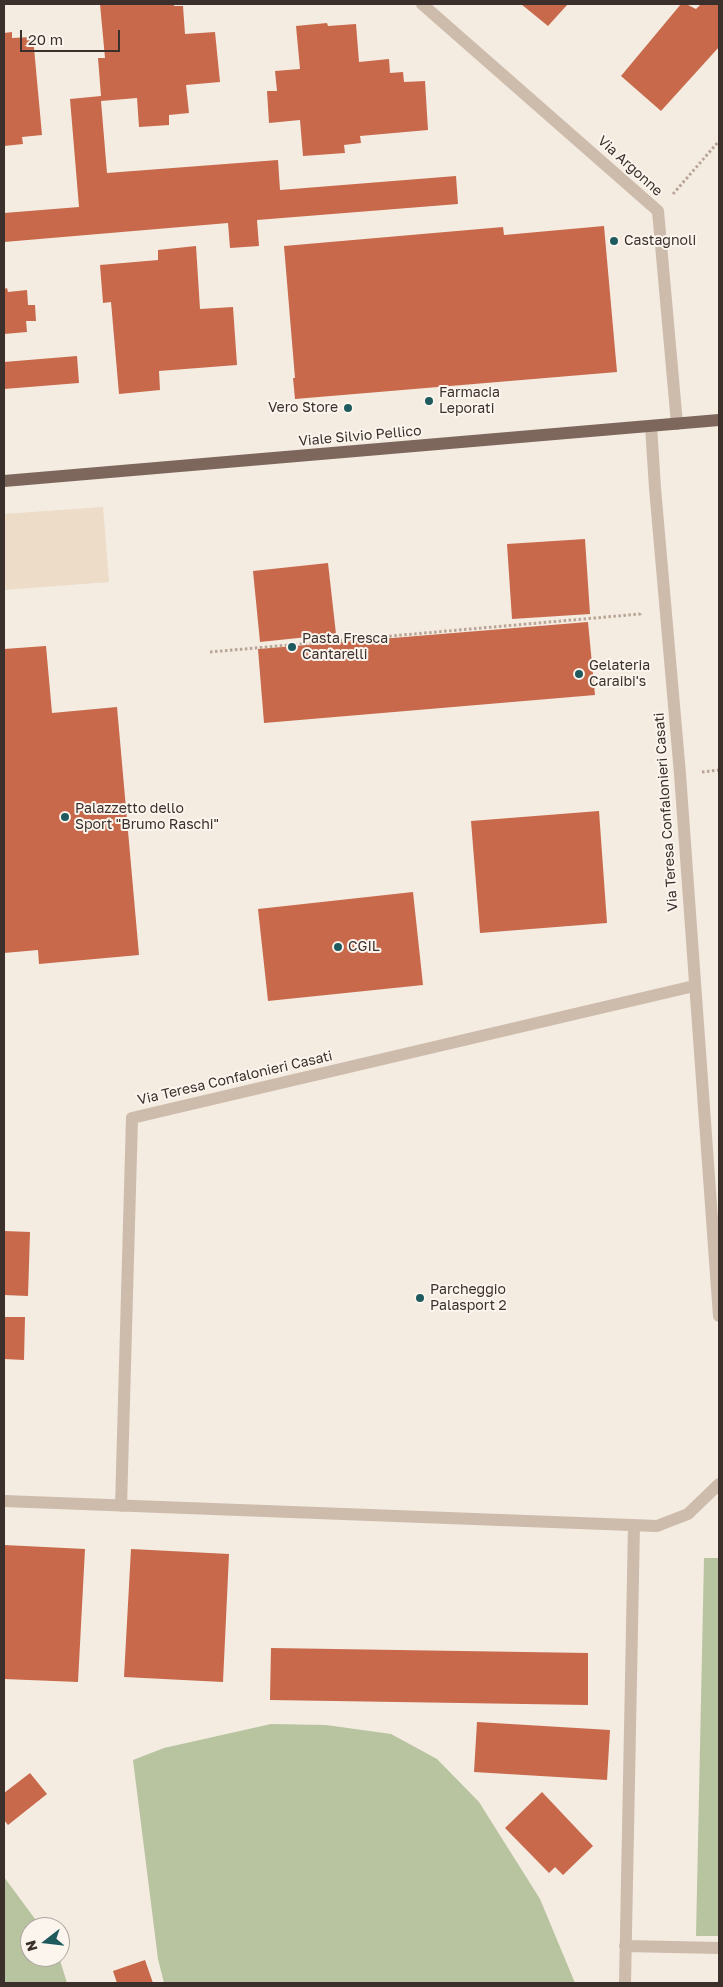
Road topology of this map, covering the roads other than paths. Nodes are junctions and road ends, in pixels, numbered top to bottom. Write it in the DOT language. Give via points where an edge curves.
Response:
graph roads {
  1 [pos="422,4"];
  2 [pos="719,420"];
  3 [pos="677,424"];
  4 [pos="651,426"];
  5 [pos="4,481"];
  6 [pos="694,986"];
  7 [pos="719,1316"];
  8 [pos="719,1484"];
  9 [pos="4,1501"];
  10 [pos="120,1506"];
  11 [pos="634,1525"];
  12 [pos="625,1946"];
  13 [pos="719,1948"];
  14 [pos="625,1983"];
  1 -- 3 [label="street, Via Argonne" via="658,211"];
  2 -- 3 [label="main road, Viale Silvio Pellico"];
  3 -- 4 [label="main road, Viale Silvio Pellico"];
  4 -- 5 [label="main road, Viale Silvio Pellico"];
  4 -- 6 [label="street, Via Teresa Confalonieri Casati"];
  6 -- 7 [label="street, Via Teresa Confalonieri Casati"];
  6 -- 10 [label="street, Via Teresa Confalonieri Casati" via="132,1118"];
  8 -- 11 [label="street" via="688,1514 657,1526"];
  9 -- 10 [label="street"];
  10 -- 11 [label="street"];
  11 -- 12 [label="street"];
  12 -- 13 [label="street"];
  12 -- 14 [label="street"];
}
